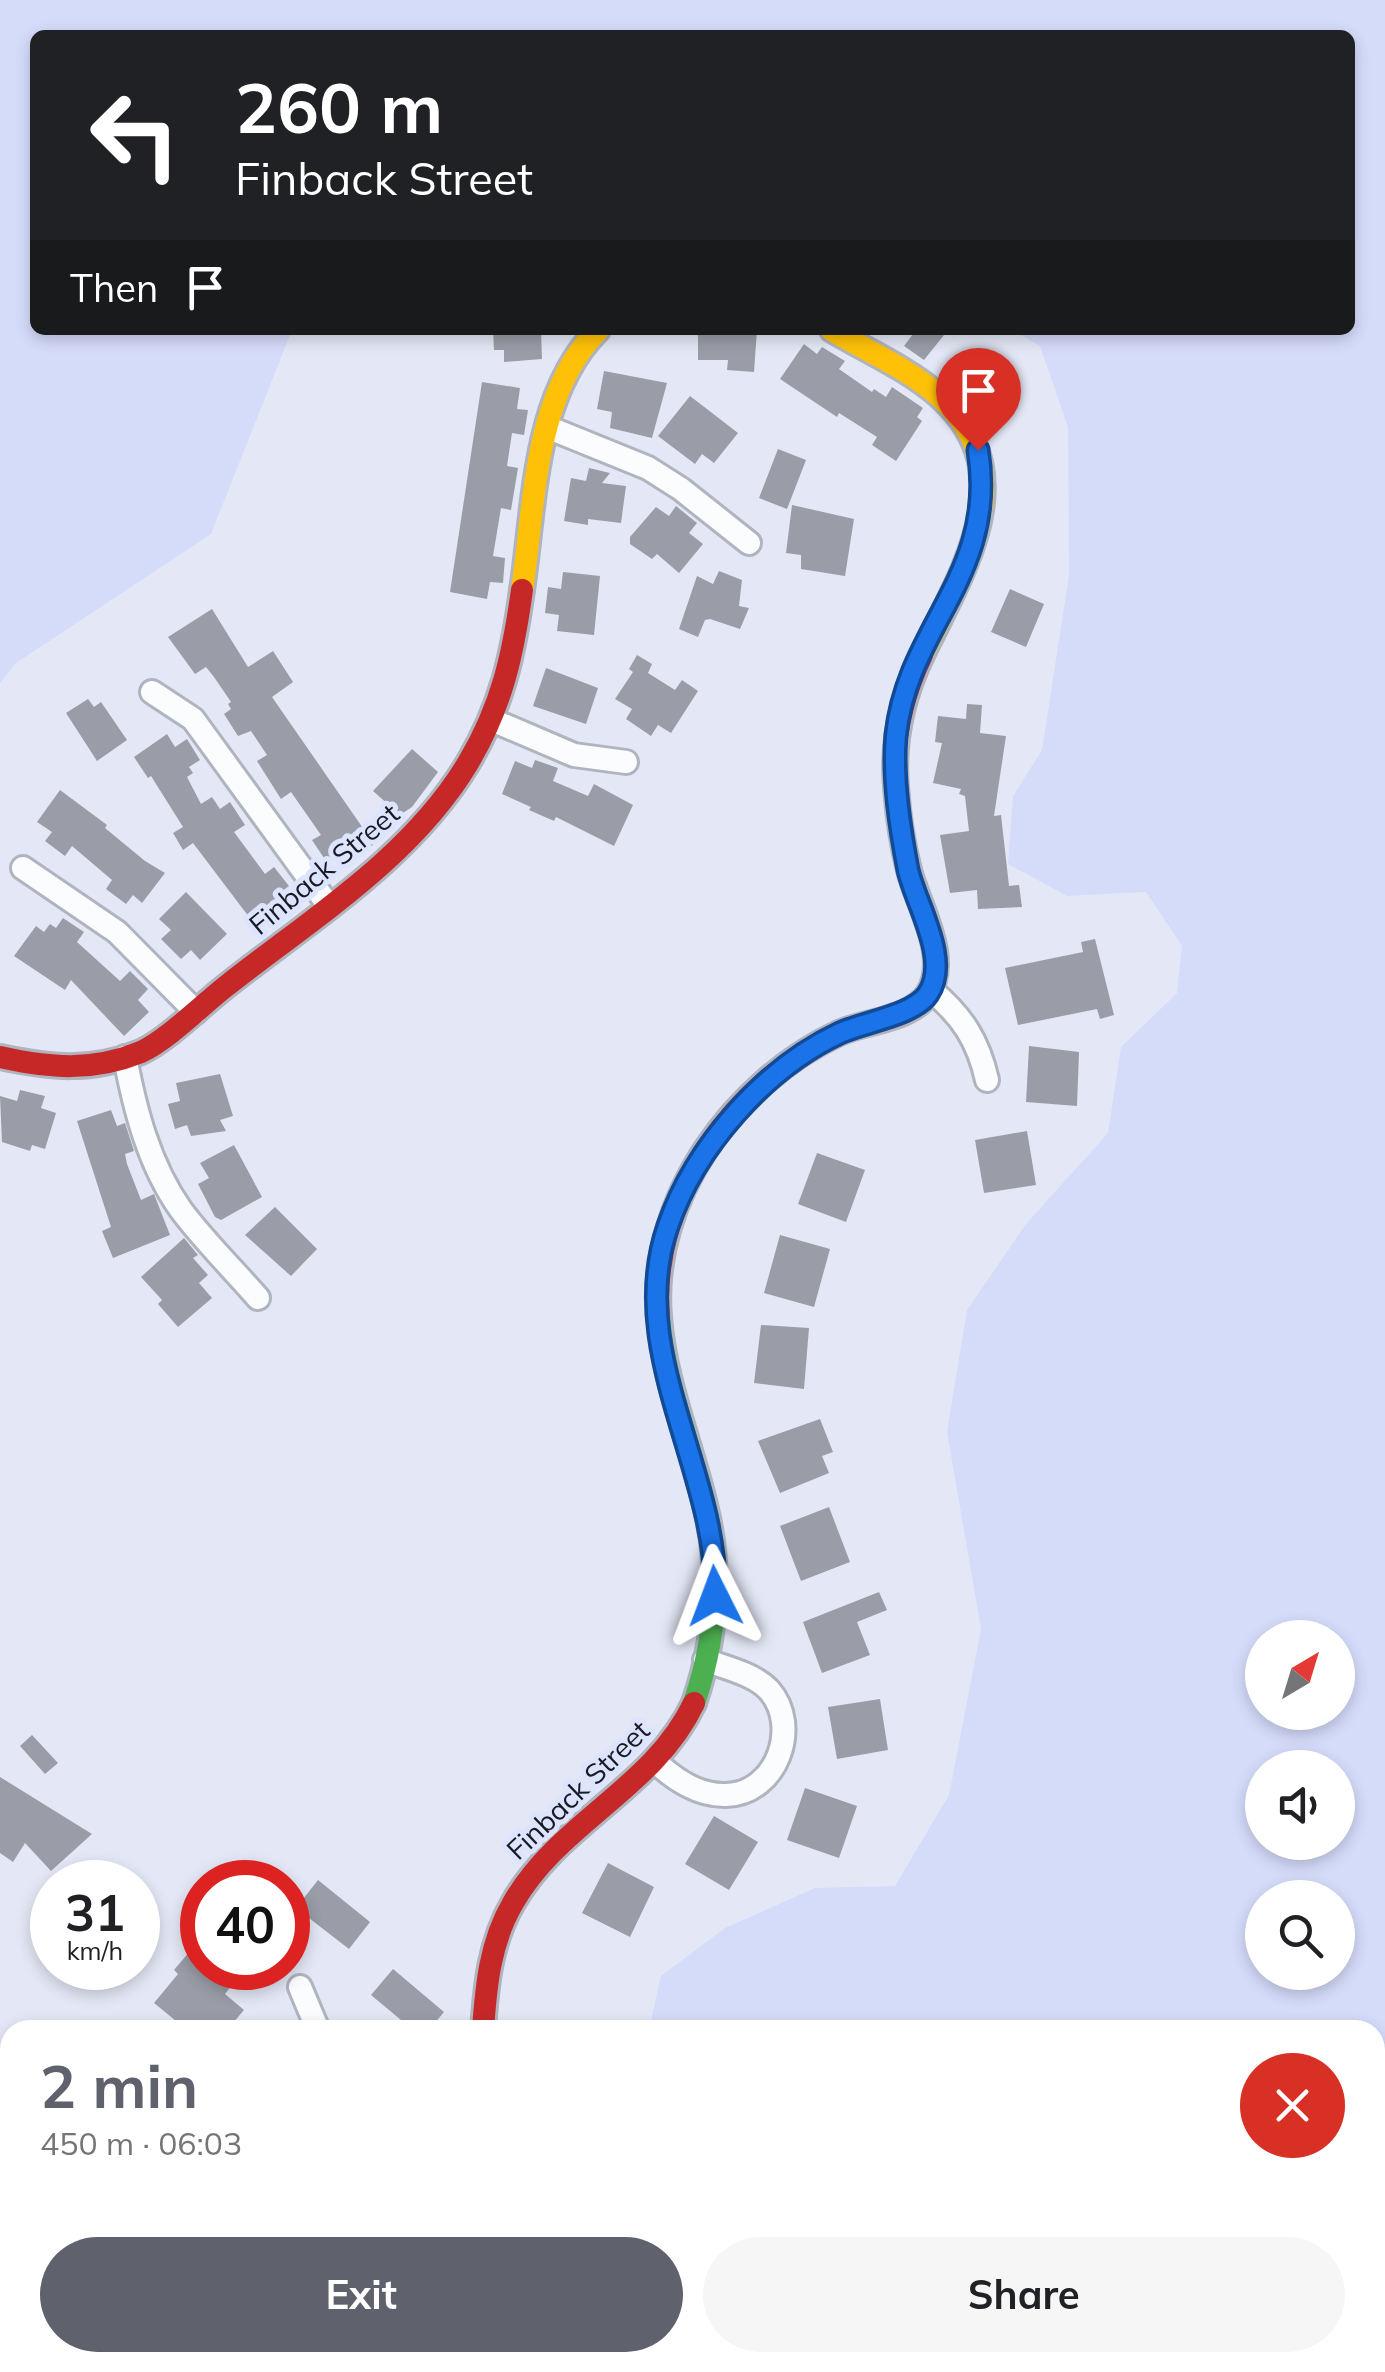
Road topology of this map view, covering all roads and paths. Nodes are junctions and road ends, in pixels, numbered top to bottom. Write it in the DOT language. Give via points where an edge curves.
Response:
graph roads {
  1 [pos="593,335"];
  2 [pos="840,335"];
  3 [pos="548,427"];
  4 [pos="749,543"];
  5 [pos="152,692"];
  6 [pos="492,720"];
  7 [pos="626,762"];
  8 [pos="23,868"];
  9 [pos="329,906"];
  10 [pos="931,990"];
  11 [pos="196,1012"];
  12 [pos="0,1057"];
  13 [pos="125,1057"];
  14 [pos="986,1080"];
  15 [pos="258,1298"];
  16 [pos="705,1660"];
  17 [pos="657,1763"];
  18 [pos="301,1990"];
  19 [pos="314,2020"];
  20 [pos="483,2020"];
  1 -- 3 [label="street, Finback Street" via="561,382"];
  2 -- 10 [label="street" via="936,392 978,450 983,482 973,548 914,669 896,736 909,872 933,954"];
  3 -- 4 [label="street" via="648,468"];
  3 -- 6 [label="street, Finback Street" via="511,666"];
  5 -- 9 [label="street" via="194,718"];
  6 -- 7 [label="street" via="574,755"];
  6 -- 9 [label="street, Finback Street" via="438,811"];
  8 -- 11 [label="street" via="118,932"];
  9 -- 11 [label="street, Finback Street"];
  10 -- 14 [label="street" via="968,1027"];
  10 -- 16 [label="street, Finback Street" via="918,1005 842,1032 766,1079 690,1179 667,1228 658,1330 707,1508 716,1573"];
  11 -- 13 [label="street, Finback Street"];
  12 -- 13 [label="street, Finback Street" via="80,1069"];
  13 -- 15 [label="street" via="160,1174 182,1210"];
  16 -- 17 [label="street, Finback Street" via="694,1702"];
  16 -- 17 [label="street" via="766,1687 784,1710 779,1758 765,1778 724,1796 674,1778"];
  17 -- 20 [label="street, Finback Street" via="542,1859 511,1900 484,1991"];
  18 -- 19 [label="street"];
}
